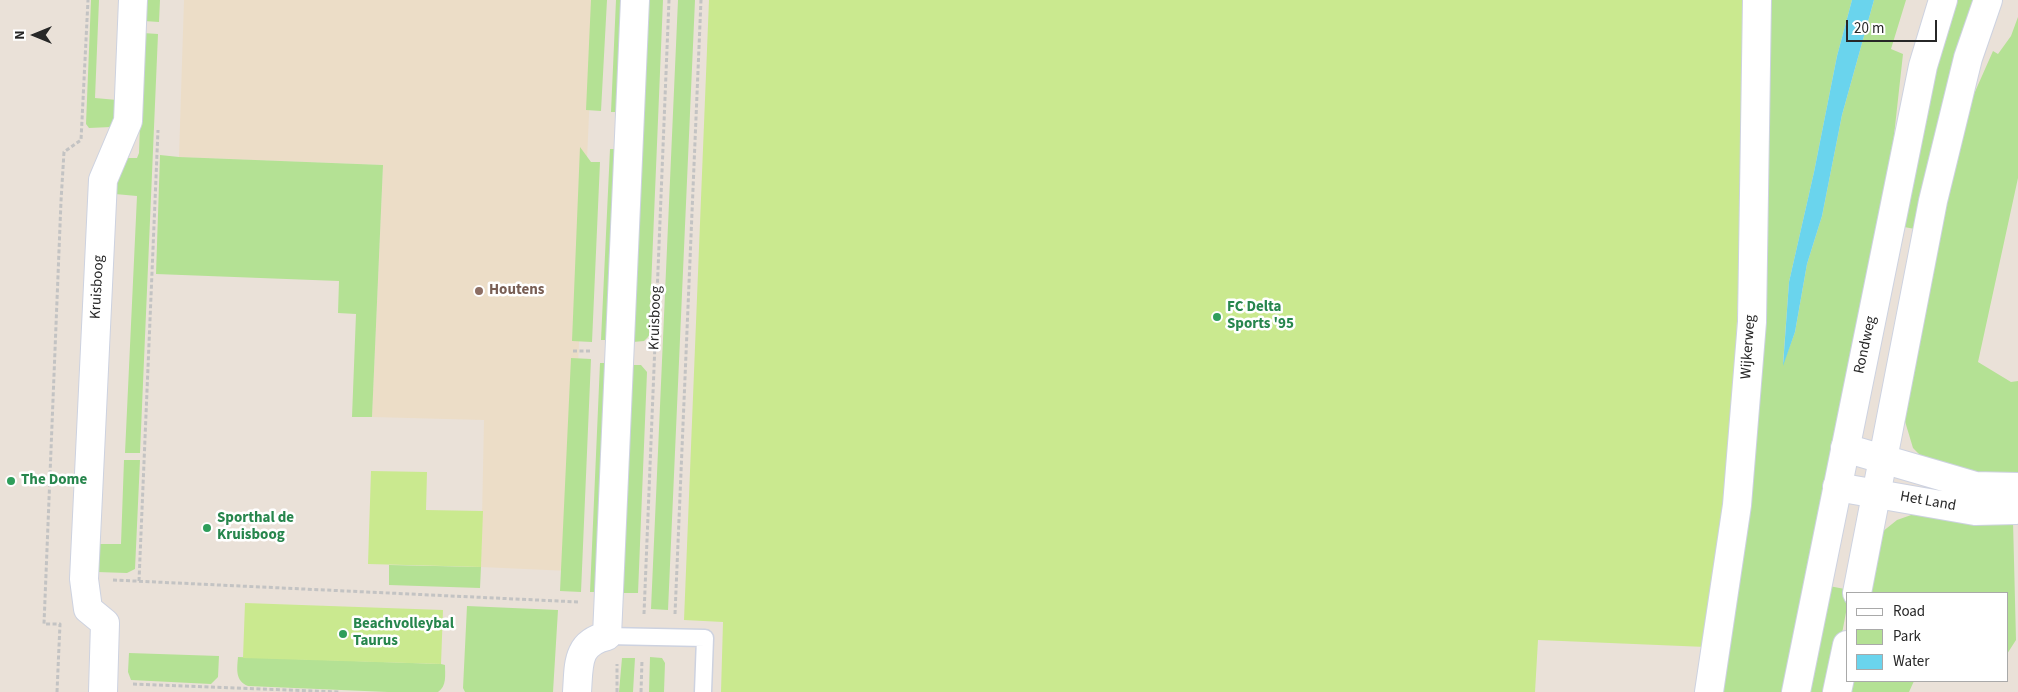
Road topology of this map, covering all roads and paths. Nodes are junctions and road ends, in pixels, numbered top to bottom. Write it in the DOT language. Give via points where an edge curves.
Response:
graph roads {
  1 [pos="88,0"];
  2 [pos="133,0"];
  3 [pos="635,0"];
  4 [pos="669,0"];
  5 [pos="701,0"];
  6 [pos="1757,0"];
  7 [pos="1943,0"];
  8 [pos="1988,0"];
  9 [pos="158,129"];
  10 [pos="573,351"];
  11 [pos="595,352"];
  12 [pos="1845,448"];
  13 [pos="1884,458"];
  14 [pos="1837,487"];
  15 [pos="2018,487"];
  16 [pos="1877,494"];
  17 [pos="2018,508"];
  18 [pos="46,578"];
  19 [pos="84,580"];
  20 [pos="139,581"];
  21 [pos="1857,592"];
  22 [pos="585,602"];
  23 [pos="607,636"];
  24 [pos="643,636"];
  25 [pos="674,637"];
  26 [pos="1846,650"];
  27 [pos="103,687"];
  28 [pos="233,690"];
  29 [pos="57,692"];
  30 [pos="339,692"];
  31 [pos="577,692"];
  32 [pos="641,692"];
  33 [pos="704,692"];
  34 [pos="1709,692"];
  35 [pos="1796,692"];
  36 [pos="1837,692"];
  1 -- 18 [label="path" via="81,140 64,152"];
  2 -- 19 [label="street, Kruisboog" via="128,121 103,180"];
  3 -- 23 [label="street"];
  4 -- 24 [label="path, Kruisboog"];
  5 -- 25 [label="path"];
  6 -- 34 [label="street, Wijkerweg" via="1752,322 1737,505"];
  7 -- 12 [label="street, Rondweg" via="1922,66"];
  8 -- 13 [label="street" via="1968,58 1933,201"];
  9 -- 20 [label="path"];
  10 -- 11 [label="path"];
  12 -- 13 [label="street, Het Land"];
  12 -- 14 [label="street, Rondweg"];
  13 -- 15 [label="street, Het Land" via="1975,486"];
  13 -- 16 [label="street"];
  14 -- 16 [label="street, Het Land"];
  14 -- 35 [label="street, Rondweg"];
  16 -- 17 [label="street, Het Land" via="1975,511"];
  16 -- 21 [label="street"];
  18 -- 19 [label="path"];
  18 -- 29 [label="path" via="44,624 60,624"];
  19 -- 20 [label="path"];
  19 -- 27 [label="street, Kruisboog" via="88,609 105,623"];
  20 -- 22 [label="path"];
  23 -- 24 [label="lane"];
  23 -- 31 [label="street" via="594,639 586,646 580,660"];
  24 -- 25 [label="lane"];
  24 -- 32 [label="path, Kruisboog"];
  25 -- 33 [label="lane" via="705,638"];
  26 -- 36 [label="street"];
  27 -- 28 [label="path"];
  28 -- 30 [label="path"];
}
